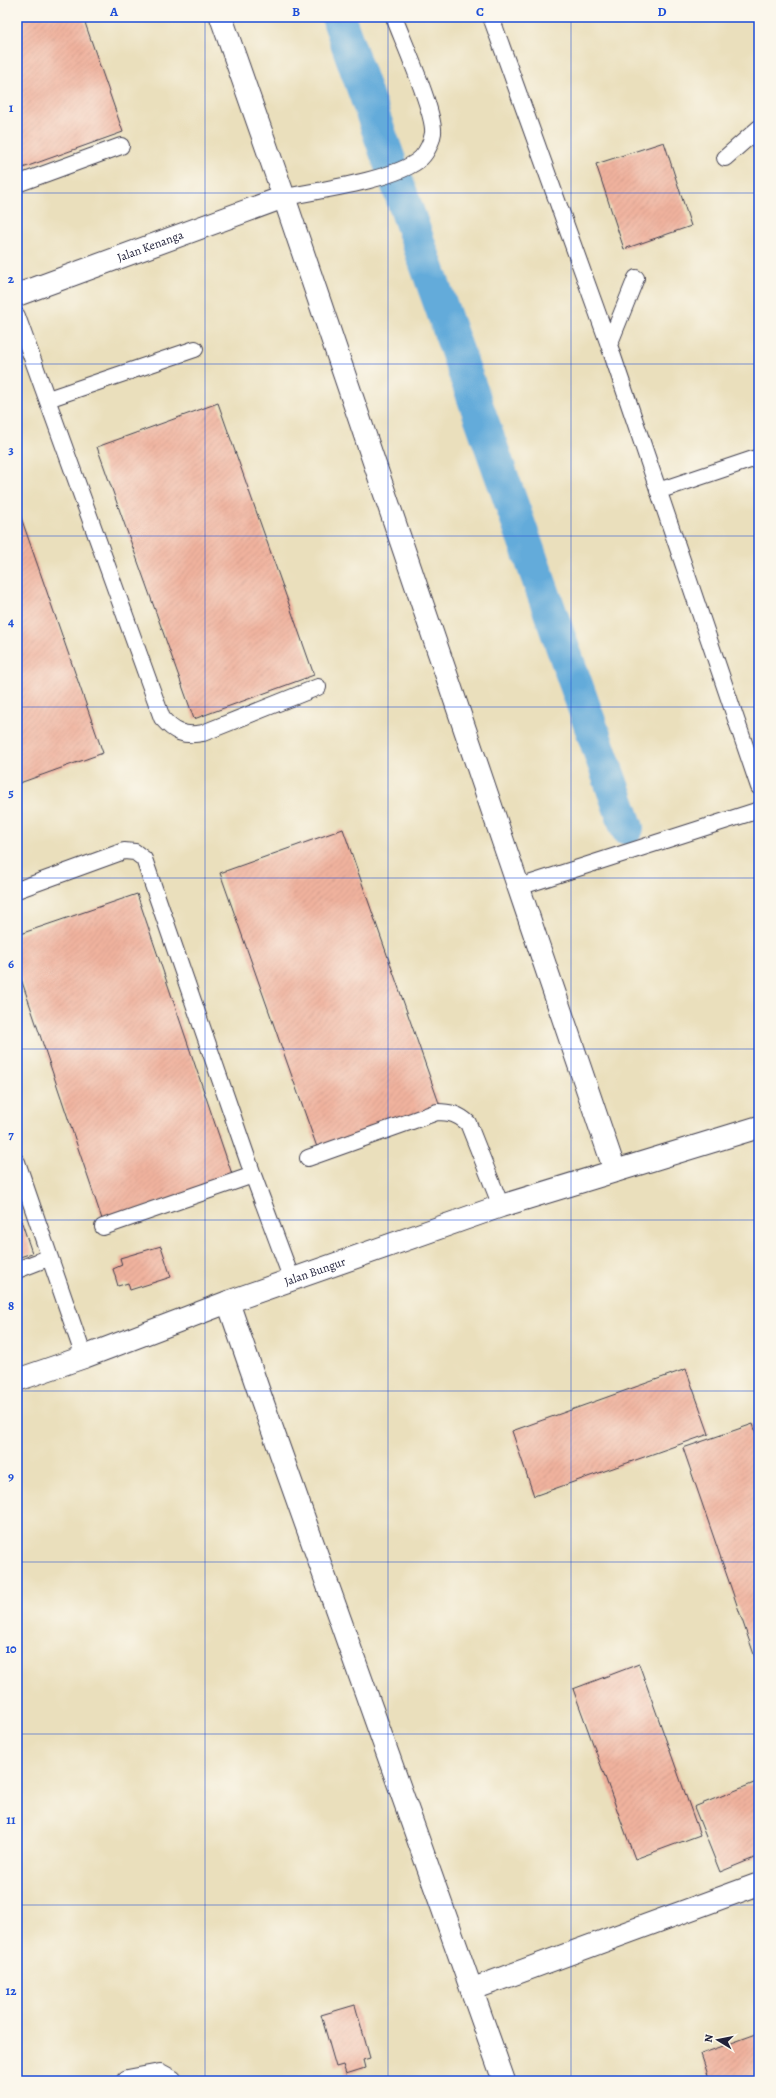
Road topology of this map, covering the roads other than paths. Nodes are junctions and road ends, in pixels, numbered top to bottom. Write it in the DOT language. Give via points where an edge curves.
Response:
graph roads {
  1 [pos="221,17"];
  2 [pos="394,17"];
  3 [pos="491,17"];
  4 [pos="759,128"];
  5 [pos="121,146"];
  6 [pos="725,158"];
  7 [pos="17,184"];
  8 [pos="284,198"];
  9 [pos="636,278"];
  10 [pos="17,295"];
  11 [pos="17,316"];
  12 [pos="609,345"];
  13 [pos="195,349"];
  14 [pos="48,399"];
  15 [pos="759,457"];
  16 [pos="658,491"];
  17 [pos="318,687"];
  18 [pos="759,788"];
  19 [pos="759,810"];
  20 [pos="519,887"];
  21 [pos="17,890"];
  22 [pos="759,1127"];
  23 [pos="308,1158"];
  24 [pos="17,1162"];
  25 [pos="615,1171"];
  26 [pos="253,1175"];
  27 [pos="501,1206"];
  28 [pos="103,1227"];
  29 [pos="48,1258"];
  30 [pos="17,1270"];
  31 [pos="292,1280"];
  32 [pos="228,1302"];
  33 [pos="84,1357"];
  34 [pos="17,1380"];
  35 [pos="759,1884"];
  36 [pos="473,1989"];
  37 [pos="128,2081"];
  38 [pos="171,2081"];
  39 [pos="504,2081"];
  1 -- 8 [label="street"];
  2 -- 8 [label="lane" via="430,114 433,133 428,148 421,158 403,169 362,182"];
  3 -- 12 [label="lane"];
  4 -- 6 [label="lane"];
  5 -- 7 [label="lane"];
  8 -- 10 [label="street, Jalan Kenanga"];
  8 -- 20 [label="street"];
  9 -- 12 [label="lane"];
  11 -- 14 [label="lane"];
  12 -- 16 [label="lane"];
  13 -- 14 [label="lane"];
  14 -- 17 [label="lane" via="162,718 169,727 178,733 191,736 203,733"];
  15 -- 16 [label="lane"];
  16 -- 18 [label="lane"];
  19 -- 20 [label="lane"];
  20 -- 25 [label="street"];
  21 -- 26 [label="lane" via="124,851 135,852 144,859"];
  22 -- 25 [label="street, Jalan Bungur"];
  23 -- 27 [label="lane" via="436,1112 448,1112 459,1115 468,1123"];
  24 -- 29 [label="lane"];
  25 -- 27 [label="street, Jalan Bungur"];
  26 -- 28 [label="lane"];
  26 -- 31 [label="lane"];
  27 -- 31 [label="street, Jalan Bungur"];
  29 -- 30 [label="lane"];
  29 -- 33 [label="lane"];
  31 -- 32 [label="street, Jalan Bungur"];
  32 -- 33 [label="street, Jalan Bungur"];
  32 -- 36 [label="street"];
  33 -- 34 [label="street, Jalan Bungur"];
  35 -- 36 [label="street"];
  36 -- 39 [label="street"];
  37 -- 38 [label="street" via="160,2075"];
}
